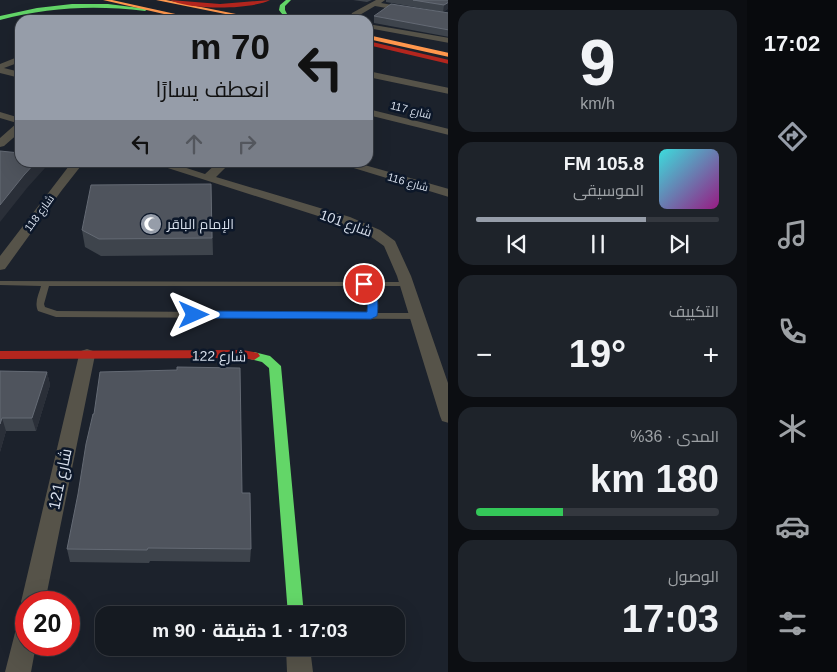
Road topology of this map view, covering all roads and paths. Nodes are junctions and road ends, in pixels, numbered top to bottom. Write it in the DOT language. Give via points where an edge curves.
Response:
graph roads {
  1 [pos="104,0"];
  2 [pos="172,0"];
  3 [pos="268,0"];
  4 [pos="289,0"];
  5 [pos="20,1"];
  6 [pos="378,2"];
  7 [pos="155,5"];
  8 [pos="1,15"];
  9 [pos="188,15"];
  10 [pos="227,15"];
  11 [pos="285,15"];
  12 [pos="355,15"];
  13 [pos="448,17"];
  14 [pos="373,27"];
  15 [pos="373,41"];
  16 [pos="373,41"];
  17 [pos="448,41"];
  18 [pos="373,53"];
  19 [pos="448,55"];
  20 [pos="15,61"];
  21 [pos="448,62"];
  22 [pos="0,68"];
  23 [pos="448,68"];
  24 [pos="15,73"];
  25 [pos="373,75"];
  26 [pos="448,91"];
  27 [pos="373,113"];
  28 [pos="0,115"];
  29 [pos="15,120"];
  30 [pos="15,130"];
  31 [pos="448,132"];
  32 [pos="0,144"];
  33 [pos="76,167"];
  34 [pos="171,167"];
  35 [pos="220,167"];
  36 [pos="357,167"];
  37 [pos="207,178"];
  38 [pos="448,193"];
  39 [pos="0,266"];
  40 [pos="0,283"];
  41 [pos="46,283"];
  42 [pos="364,284"];
  43 [pos="406,284"];
  44 [pos="371,316"];
  45 [pos="416,316"];
  46 [pos="0,355"];
  47 [pos="87,355"];
  48 [pos="448,416"];
  49 [pos="35,591"];
  50 [pos="295,606"];
  51 [pos="21,656"];
  52 [pos="299,656"];
  53 [pos="18,672"];
  54 [pos="300,672"];
  1 -- 7 [label="street"];
  2 -- 3 [label="street" via="223,6"];
  4 -- 11 [label="street" via="283,5"];
  5 -- 8 [label="street"];
  6 -- 12 [label="street"];
  6 -- 13 [label="street"];
  7 -- 8 [label="street" via="68,2 33,6"];
  7 -- 9 [label="street"];
  7 -- 10 [label="street"];
  14 -- 17 [label="street"];
  15 -- 19 [label="street"];
  16 -- 21 [label="street"];
  18 -- 23 [label="street"];
  20 -- 22 [label="street"];
  22 -- 24 [label="street"];
  25 -- 26 [label="street"];
  27 -- 31 [label="street, شارع 117"];
  28 -- 29 [label="street"];
  30 -- 32 [label="street"];
  33 -- 39 [label="street, شارع 118"];
  34 -- 37 [label="street, شارع 101"];
  35 -- 37 [label="street"];
  36 -- 38 [label="street, شارع 116"];
  37 -- 43 [label="street, شارع 101" via="345,220 375,233 390,244"];
  40 -- 41 [label="lane"];
  41 -- 42 [label="lane"];
  41 -- 44 [label="lane" via="41,309 56,314"];
  42 -- 43 [label="lane"];
  42 -- 44 [label="lane" via="374,305"];
  43 -- 45 [label="street, شارع 101"];
  44 -- 45 [label="lane"];
  45 -- 48 [label="street, شارع 101"];
  46 -- 47 [label="street, شارع 122"];
  47 -- 49 [label="street, شارع 121"];
  47 -- 50 [label="street, شارع 122" via="243,354 266,359 275,366"];
  51 -- 53 [label="street"];
  52 -- 54 [label="street"];
}
